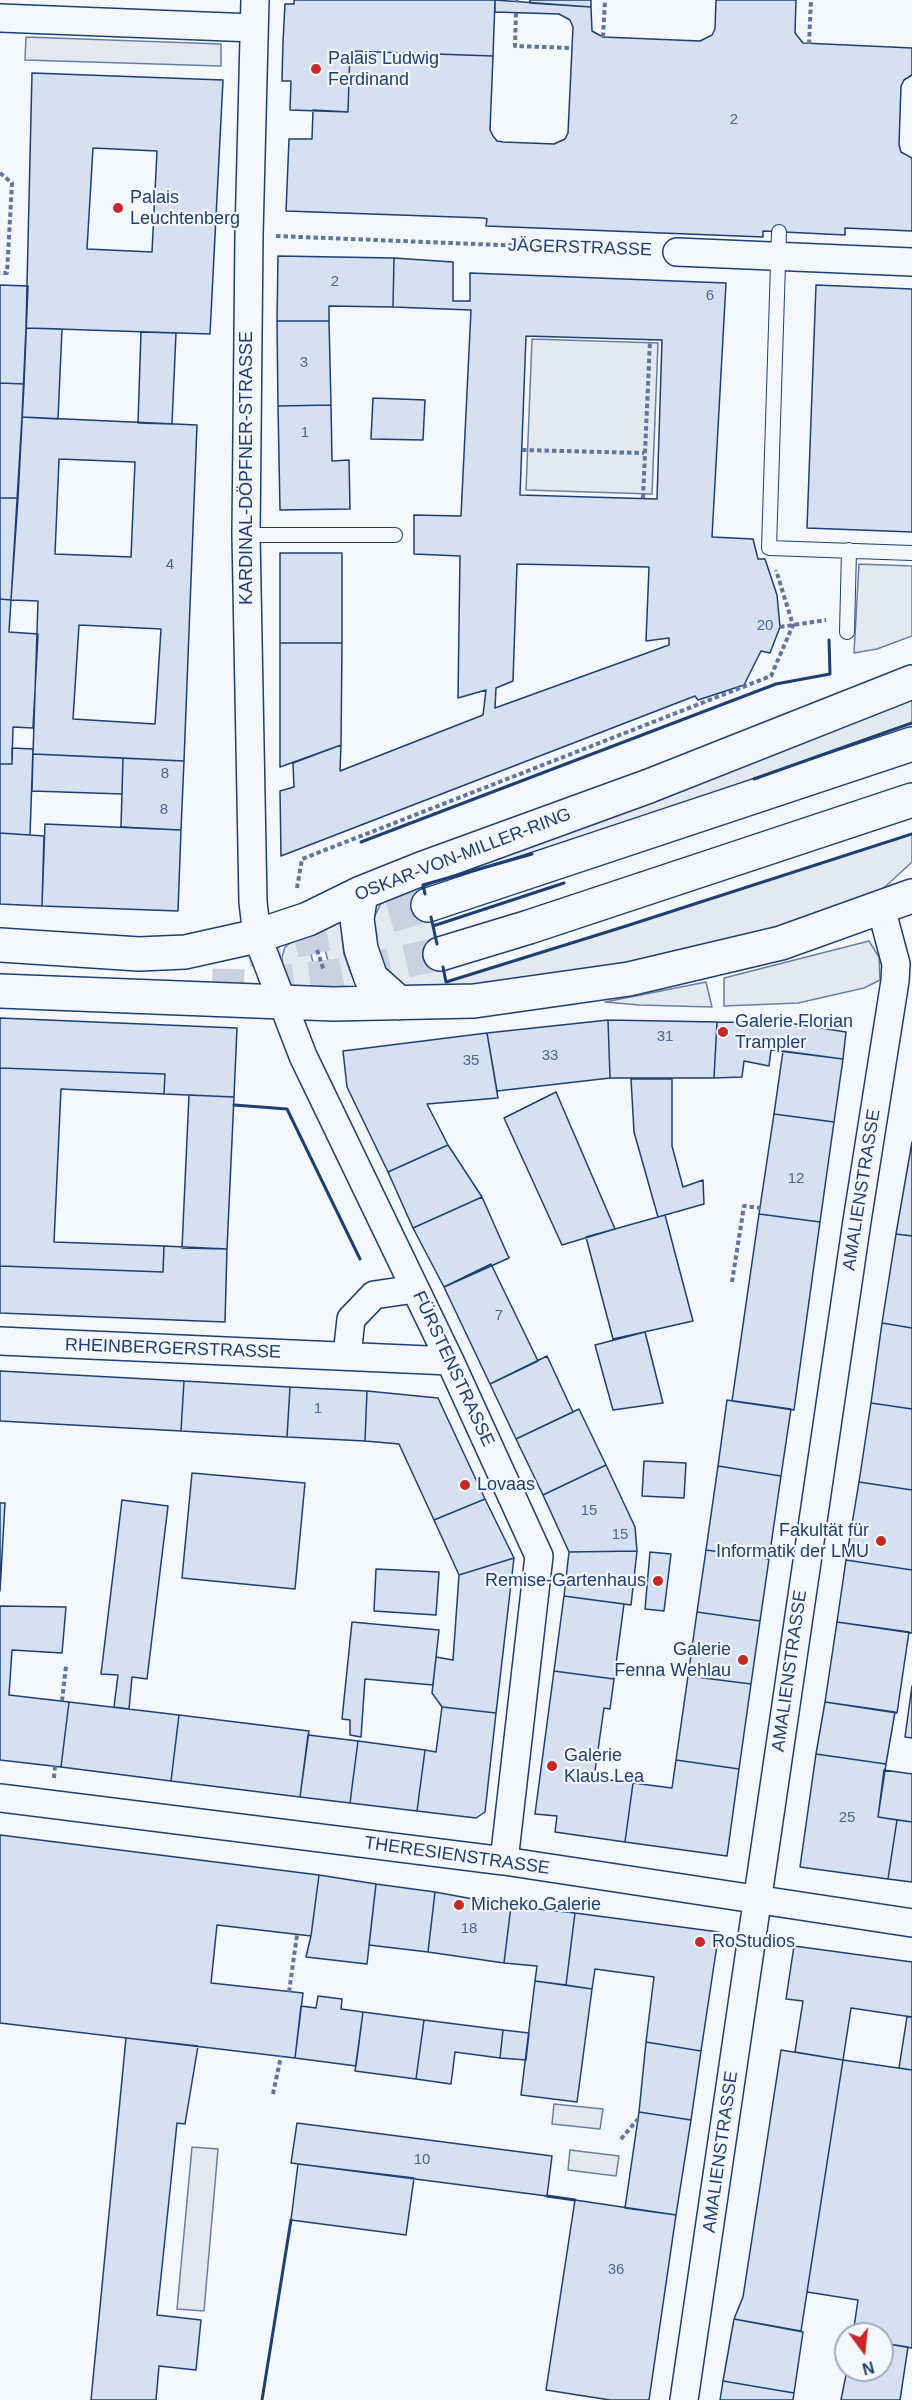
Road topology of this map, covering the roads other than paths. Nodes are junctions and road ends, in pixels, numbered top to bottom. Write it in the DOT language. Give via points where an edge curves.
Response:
graph roads {
  1 [pos="255,0"];
  2 [pos="0,18"];
  3 [pos="254,28"];
  4 [pos="778,245"];
  5 [pos="677,252"];
  6 [pos="912,262"];
  7 [pos="246,535"];
  8 [pos="395,535"];
  9 [pos="849,550"];
  10 [pos="912,553"];
  11 [pos="847,632"];
  12 [pos="912,682"];
  13 [pos="912,744"];
  14 [pos="912,800"];
  15 [pos="361,893"];
  16 [pos="912,896"];
  17 [pos="428,905"];
  18 [pos="881,908"];
  19 [pos="257,936"];
  20 [pos="0,945"];
  21 [pos="440,954"];
  22 [pos="0,991"];
  23 [pos="282,1002"];
  24 [pos="399,1004"];
  25 [pos="415,1289"];
  26 [pos="0,1341"];
  27 [pos="347,1356"];
  28 [pos="450,1361"];
  29 [pos="0,1798"];
  30 [pos="504,1861"];
  31 [pos="756,1900"];
  32 [pos="912,1923"];
  33 [pos="684,2400"];
  1 -- 3 [label="street, KARDINAL-DÖPFNER-STRASSE"];
  2 -- 3 [label="street"];
  3 -- 7 [label="street, KARDINAL-DÖPFNER-STRASSE"];
  4 -- 5 [label="street, JÄGERSTRASSE"];
  4 -- 6 [label="street, JÄGERSTRASSE"];
  4 -- 9 [label="lane" via="769,548"];
  7 -- 8 [label="lane"];
  7 -- 19 [label="street, KARDINAL-DÖPFNER-STRASSE" via="252,881"];
  9 -- 10 [label="lane"];
  9 -- 11 [label="lane"];
  12 -- 15 [label="main road, OSKAR-VON-MILLER-RING" via="649,786"];
  13 -- 17 [label="main road, OSKAR-VON-MILLER-RING"];
  14 -- 21 [label="main road"];
  15 -- 19 [label="main road, OSKAR-VON-MILLER-RING" via="308,919"];
  15 -- 24 [label="main road" via="357,919 361,949 371,978"];
  16 -- 18 [label="main road"];
  18 -- 24 [label="main road" via="781,943 629,979 474,1002"];
  18 -- 31 [label="street, AMALIENSTRASSE" via="896,964 896,981"];
  19 -- 20 [label="main road, OSKAR-VON-MILLER-RING" via="185,952 139,954"];
  19 -- 23 [label="street, KARDINAL-DÖPFNER-STRASSE"];
  22 -- 23 [label="main road"];
  23 -- 24 [label="main road"];
  23 -- 25 [label="street, FÜRSTENSTRASSE" via="320,1094"];
  25 -- 27 [label="street" via="374,1295 351,1319"];
  25 -- 28 [label="street, FÜRSTENSTRASSE"];
  26 -- 27 [label="street, RHEINBERGERSTRASSE"];
  27 -- 28 [label="street, RHEINBERGERSTRASSE"];
  28 -- 30 [label="street, FÜRSTENSTRASSE" via="539,1556"];
  29 -- 30 [label="street, THERESIENSTRASSE"];
  30 -- 31 [label="street, THERESIENSTRASSE"];
  31 -- 32 [label="street, THERESIENSTRASSE"];
  31 -- 33 [label="street, AMALIENSTRASSE"];
}
